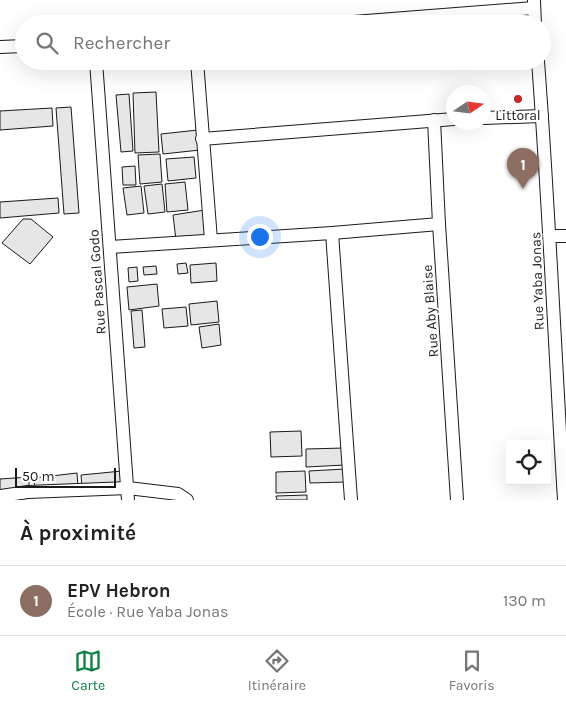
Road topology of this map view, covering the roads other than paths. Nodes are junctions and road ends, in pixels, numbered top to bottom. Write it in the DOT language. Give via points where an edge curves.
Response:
graph roads {
  1 [pos="534,4"];
  2 [pos="421,15"];
  3 [pos="15,46"];
  4 [pos="0,47"];
  5 [pos="97,70"];
  6 [pos="198,70"];
  7 [pos="539,70"];
  8 [pos="542,116"];
  9 [pos="491,118"];
  10 [pos="446,119"];
  11 [pos="434,120"];
  12 [pos="202,139"];
  13 [pos="439,224"];
  14 [pos="332,233"];
  15 [pos="550,236"];
  16 [pos="566,236"];
  17 [pos="211,240"];
  18 [pos="110,247"];
  19 [pos="560,351"];
  20 [pos="128,494"];
  21 [pos="0,496"];
  22 [pos="187,500"];
  23 [pos="351,500"];
  24 [pos="456,500"];
  25 [pos="564,500"];
  1 -- 2 [label="street"];
  3 -- 4 [label="street"];
  5 -- 18 [label="street, Rue Pascal Godo"];
  6 -- 12 [label="street"];
  7 -- 8 [label="street, Rue Yaba Jonas"];
  8 -- 9 [label="street"];
  8 -- 15 [label="street, Rue Yaba Jonas"];
  10 -- 11 [label="street"];
  11 -- 12 [label="street"];
  11 -- 13 [label="street, Rue Aby Blaise"];
  12 -- 17 [label="street"];
  13 -- 14 [label="street"];
  13 -- 24 [label="street, Rue Aby Blaise"];
  14 -- 17 [label="street"];
  14 -- 23 [label="street"];
  15 -- 16 [label="street"];
  15 -- 19 [label="street, Rue Yaba Jonas"];
  17 -- 18 [label="street"];
  18 -- 20 [label="street, Rue Pascal Godo"];
  19 -- 25 [label="street, Rue Yaba Jonas"];
  20 -- 21 [label="street" via="28,492"];
  20 -- 22 [label="street" via="178,494"];
}
